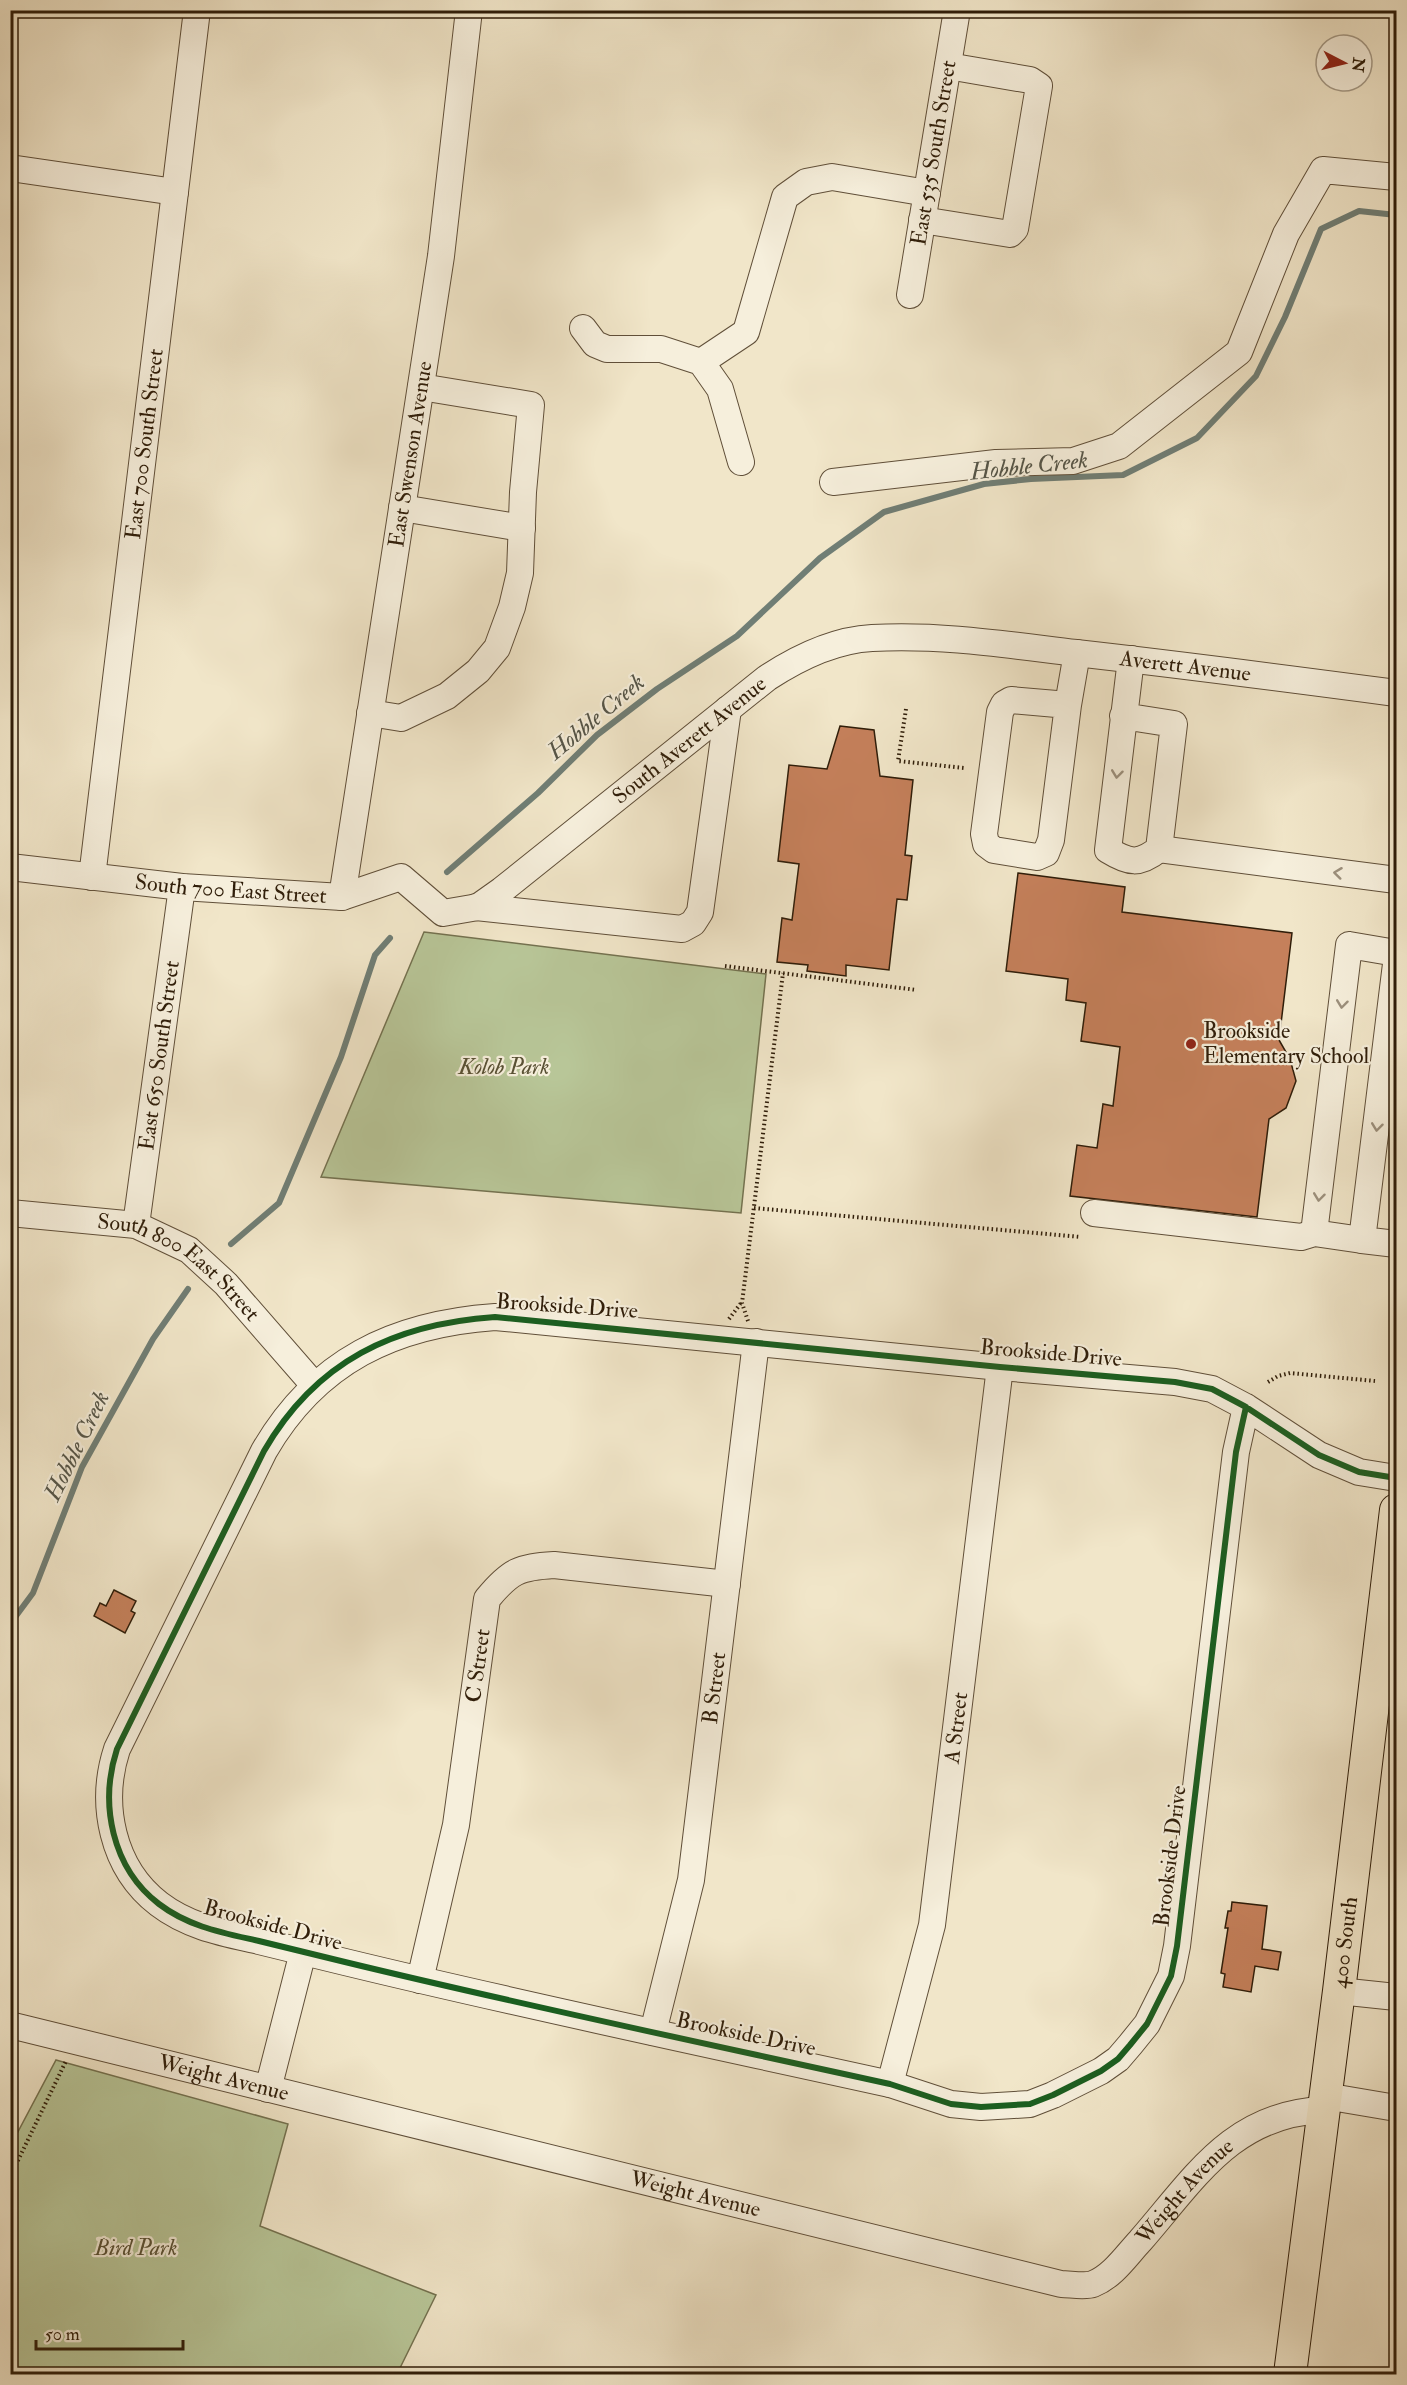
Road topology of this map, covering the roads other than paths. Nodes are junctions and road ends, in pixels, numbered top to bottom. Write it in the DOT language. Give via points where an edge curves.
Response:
graph roads {
  1 [pos="197,10"];
  2 [pos="469,10"];
  3 [pos="957,10"];
  4 [pos="948,66"];
  5 [pos="10,168"];
  6 [pos="1396,177"];
  7 [pos="175,192"];
  8 [pos="927,193"];
  9 [pos="922,220"];
  10 [pos="910,295"];
  11 [pos="583,328"];
  12 [pos="701,362"];
  13 [pos="421,387"];
  14 [pos="741,462"];
  15 [pos="833,482"];
  16 [pos="402,508"];
  17 [pos="522,528"];
  18 [pos="973,640"];
  19 [pos="1077,653"];
  20 [pos="1131,659"];
  21 [pos="1396,693"];
  22 [pos="1068,705"];
  23 [pos="728,709"];
  24 [pos="370,713"];
  25 [pos="1123,716"];
  26 [pos="1159,849"];
  27 [pos="10,867"];
  28 [pos="92,877"];
  29 [pos="1396,880"];
  30 [pos="182,887"];
  31 [pos="342,897"];
  32 [pos="437,907"];
  33 [pos="476,907"];
  34 [pos="1396,952"];
  35 [pos="1396,964"];
  36 [pos="10,1213"];
  37 [pos="1094,1213"];
  38 [pos="136,1225"];
  39 [pos="1314,1233"];
  40 [pos="1362,1240"];
  41 [pos="1396,1244"];
  42 [pos="753,1333"];
  43 [pos="1000,1367"];
  44 [pos="314,1385"];
  45 [pos="1246,1407"];
  46 [pos="1396,1478"];
  47 [pos="1396,1510"];
  48 [pos="727,1584"];
  49 [pos="303,1952"];
  50 [pos="420,1980"];
  51 [pos="1340,1991"];
  52 [pos="1396,1997"];
  53 [pos="10,2025"];
  54 [pos="653,2032"];
  55 [pos="890,2084"];
  56 [pos="268,2089"];
  57 [pos="1324,2103"];
  58 [pos="1396,2108"];
  59 [pos="1290,2374"];
  1 -- 7 [label="street, East 700 South Street"];
  2 -- 13 [label="street, East Swenson Avenue" via="441,256"];
  3 -- 4 [label="street, East 535 South Street"];
  4 -- 8 [label="street, East 535 South Street"];
  4 -- 9 [label="street" via="1030,80 1039,86 1016,229 1010,234"];
  5 -- 7 [label="street"];
  6 -- 15 [label="street" via="1323,170 1286,234 1239,352 1119,446 1073,461 996,464"];
  7 -- 28 [label="street, East 700 South Street"];
  8 -- 9 [label="street, East 535 South Street"];
  8 -- 12 [label="street" via="832,177 806,182 785,197 746,332"];
  9 -- 10 [label="street, East 535 South Street"];
  11 -- 12 [label="street" via="595,344 607,349 661,349"];
  12 -- 14 [label="street" via="720,389"];
  13 -- 16 [label="street, East Swenson Avenue"];
  13 -- 17 [label="street" via="531,405"];
  16 -- 17 [label="street"];
  16 -- 24 [label="street, East Swenson Avenue"];
  17 -- 24 [label="street" via="520,573 497,648 478,671 447,696 401,718"];
  18 -- 19 [label="street, Averett Avenue"];
  18 -- 23 [label="street, South Averett Avenue" via="872,638 844,642 791,662"];
  19 -- 20 [label="street, Averett Avenue"];
  19 -- 22 [label="street"];
  20 -- 21 [label="street, Averett Avenue"];
  20 -- 25 [label="street"];
  22 -- 22 [label="street" via="1051,840 1046,853 1037,857 994,850 986,844 984,834 1004,704 1011,700"];
  23 -- 33 [label="street, South Averett Avenue"];
  23 -- 33 [label="street" via="700,912 693,923 682,929"];
  24 -- 31 [label="street, East Swenson Avenue"];
  25 -- 26 [label="street" via="1174,724"];
  25 -- 26 [label="street, one-way" via="1108,850 1134,862"];
  29 -- 26 [label="street, one-way"];
  27 -- 28 [label="street, South 700 East Street"];
  28 -- 30 [label="street, South 700 East Street"];
  30 -- 31 [label="street, South 700 East Street"];
  30 -- 38 [label="street, East 650 South Street"];
  31 -- 32 [label="street, South 700 East Street" via="401,877"];
  32 -- 33 [label="street, South Averett Avenue" via="443,913"];
  34 -- 39 [label="street, one-way" via="1349,945"];
  35 -- 40 [label="street, one-way"];
  36 -- 38 [label="street, South 800 East Street"];
  37 -- 39 [label="street" via="1301,1237"];
  38 -- 44 [label="street, South 800 East Street" via="189,1250 226,1284"];
  39 -- 40 [label="street"];
  40 -- 41 [label="street"];
  42 -- 43 [label="street, Brookside Drive"];
  42 -- 44 [label="street, Brookside Drive" via="474,1319 410,1331 346,1361"];
  42 -- 48 [label="street, B Street"];
  43 -- 45 [label="street, Brookside Drive" via="1175,1382 1212,1389"];
  43 -- 55 [label="street, A Street" via="932,1925"];
  44 -- 49 [label="street, Brookside Drive" via="264,1451 117,1749 108,1786 111,1824 122,1859 132,1876 158,1903 208,1929"];
  45 -- 46 [label="street, Brookside Drive" via="1319,1455 1359,1472"];
  45 -- 55 [label="street, Brookside Drive" via="1236,1452 1177,1946 1171,1976 1147,2024 1118,2059 1101,2071 1030,2104 951,2104"];
  47 -- 51 [label="main road, 400 South"];
  48 -- 50 [label="street, C Street" via="554,1565 528,1567 504,1578 488,1599 456,1825"];
  48 -- 54 [label="street, B Street" via="691,1881"];
  49 -- 50 [label="street, Brookside Drive"];
  49 -- 56 [label="street"];
  50 -- 54 [label="street, Brookside Drive"];
  51 -- 52 [label="street"];
  51 -- 57 [label="main road, 400 South"];
  53 -- 56 [label="street, Weight Avenue"];
  54 -- 55 [label="street, Brookside Drive"];
  56 -- 57 [label="street, Weight Avenue" via="1061,2284 1092,2285 1114,2271 1229,2143 1283,2115"];
  57 -- 58 [label="street, Weight Avenue"];
  57 -- 59 [label="main road, 400 South"];
}
